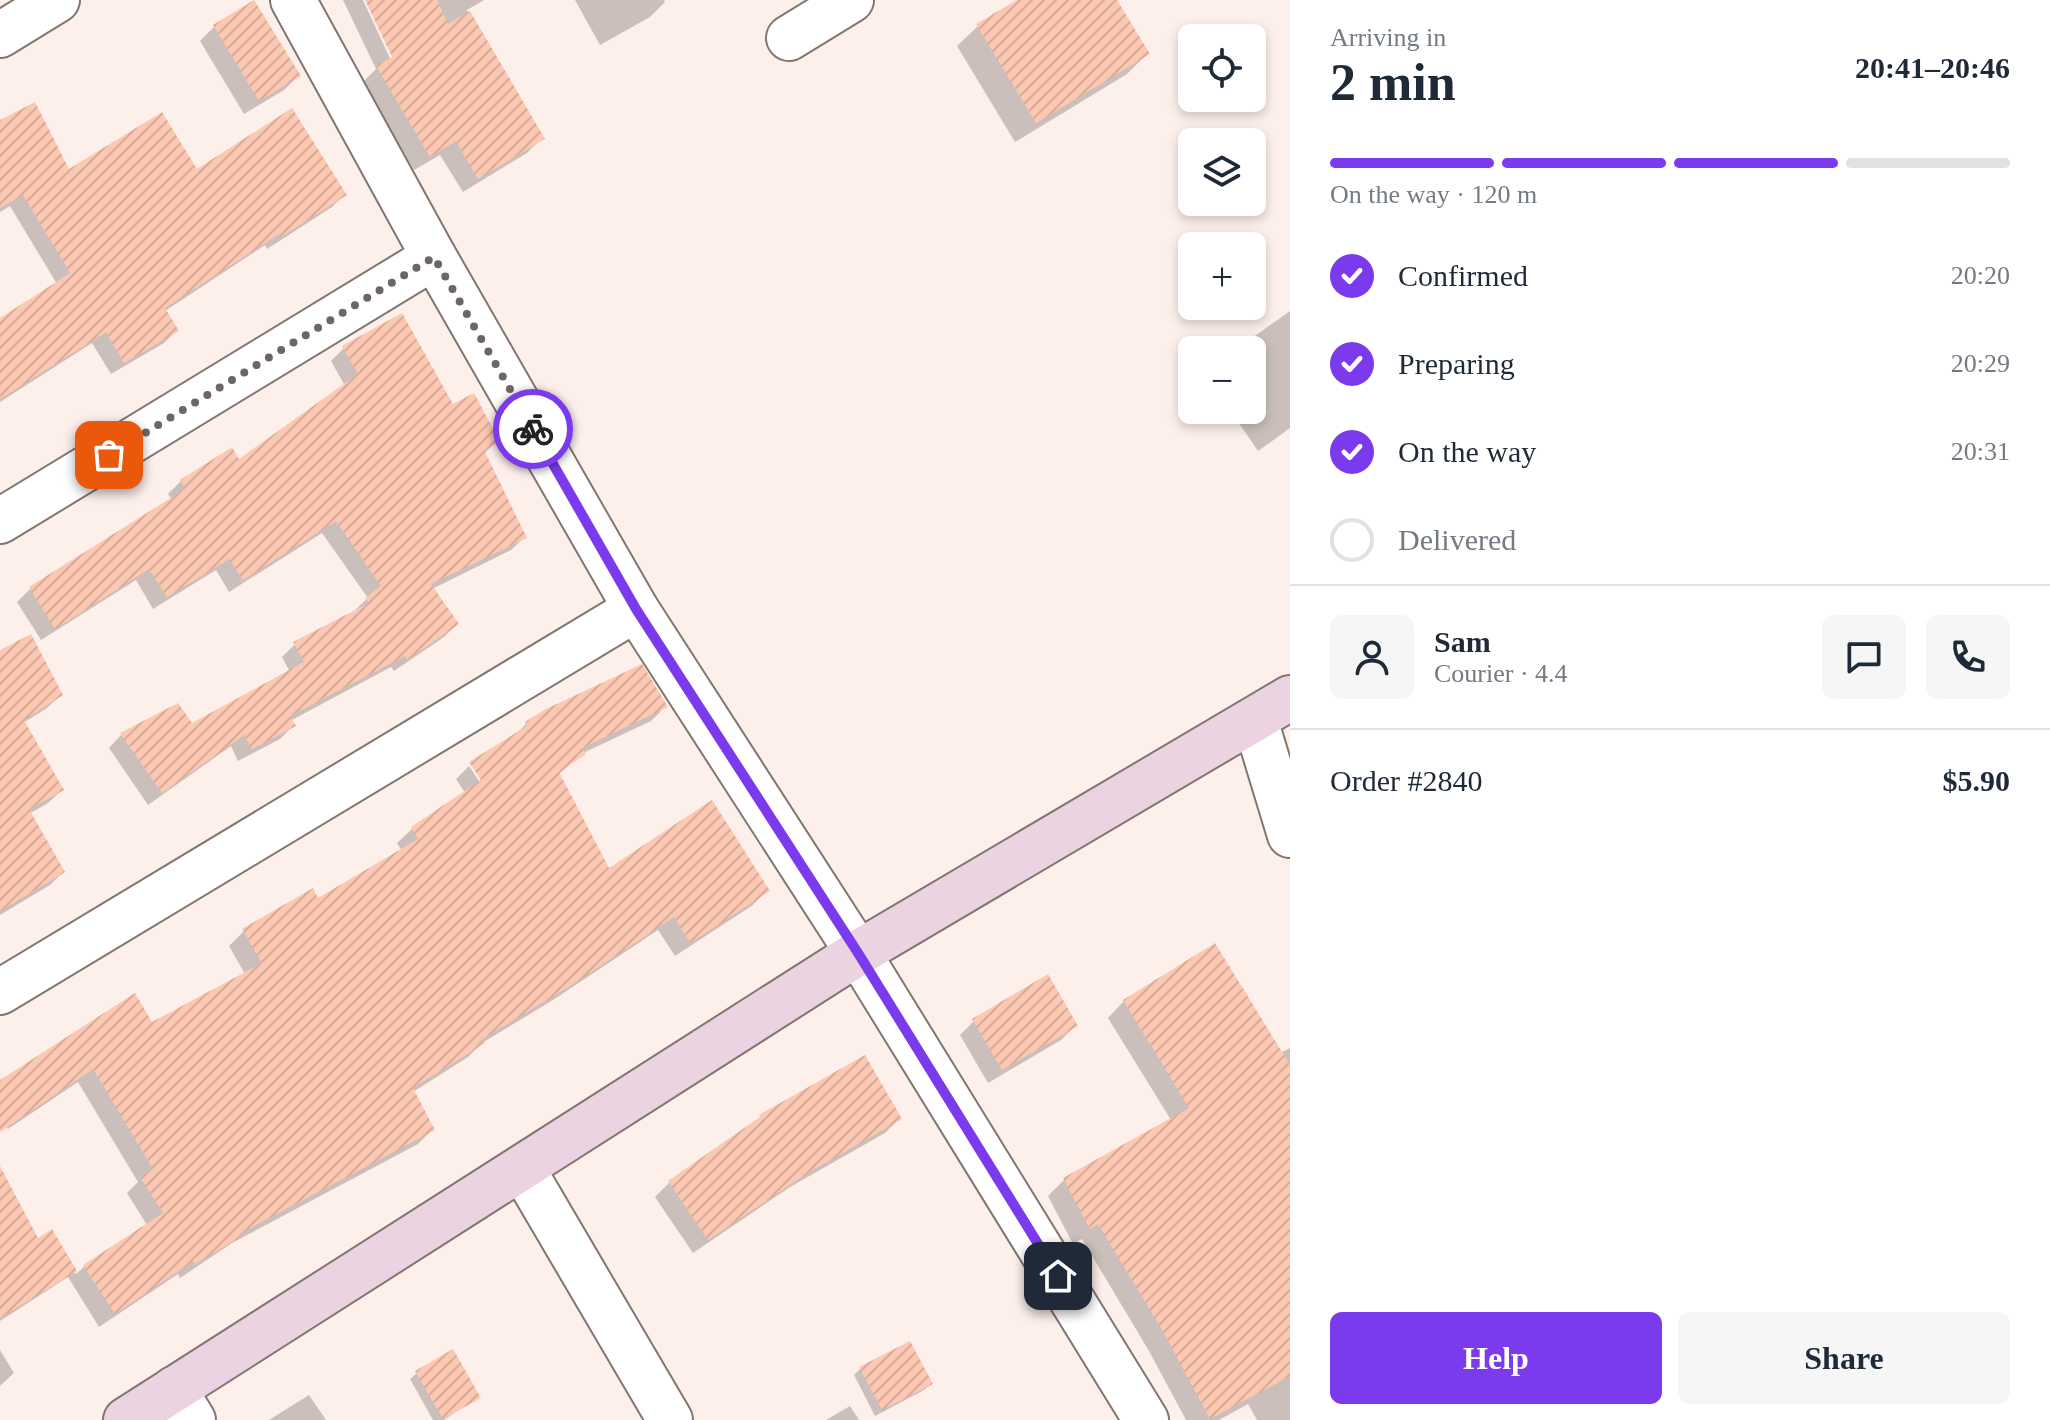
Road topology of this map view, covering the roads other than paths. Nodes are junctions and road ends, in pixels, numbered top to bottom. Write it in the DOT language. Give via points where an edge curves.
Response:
graph roads {
  1 [pos="57,0"];
  2 [pos="293,0"];
  3 [pos="851,0"];
  4 [pos="0,35"];
  5 [pos="789,38"];
  6 [pos="434,257"];
  7 [pos="0,521"];
  8 [pos="636,609"];
  9 [pos="1273,709"];
  10 [pos="1290,835"];
  11 [pos="858,953"];
  12 [pos="0,992"];
  13 [pos="522,1168"];
  14 [pos="184,1404"];
  15 [pos="126,1420"];
  16 [pos="670,1420"];
  17 [pos="1146,1420"];
  1 -- 4 [label="street"];
  2 -- 6 [label="street"];
  3 -- 5 [label="street"];
  6 -- 7 [label="street"];
  6 -- 8 [label="street"];
  8 -- 11 [label="street"];
  8 -- 12 [label="street"];
  9 -- 10 [label="street"];
  9 -- 11 [label="main road"];
  11 -- 13 [label="main road"];
  11 -- 17 [label="street"];
  13 -- 14 [label="main road"];
  13 -- 16 [label="street"];
  14 -- 15 [label="main road"];
}
